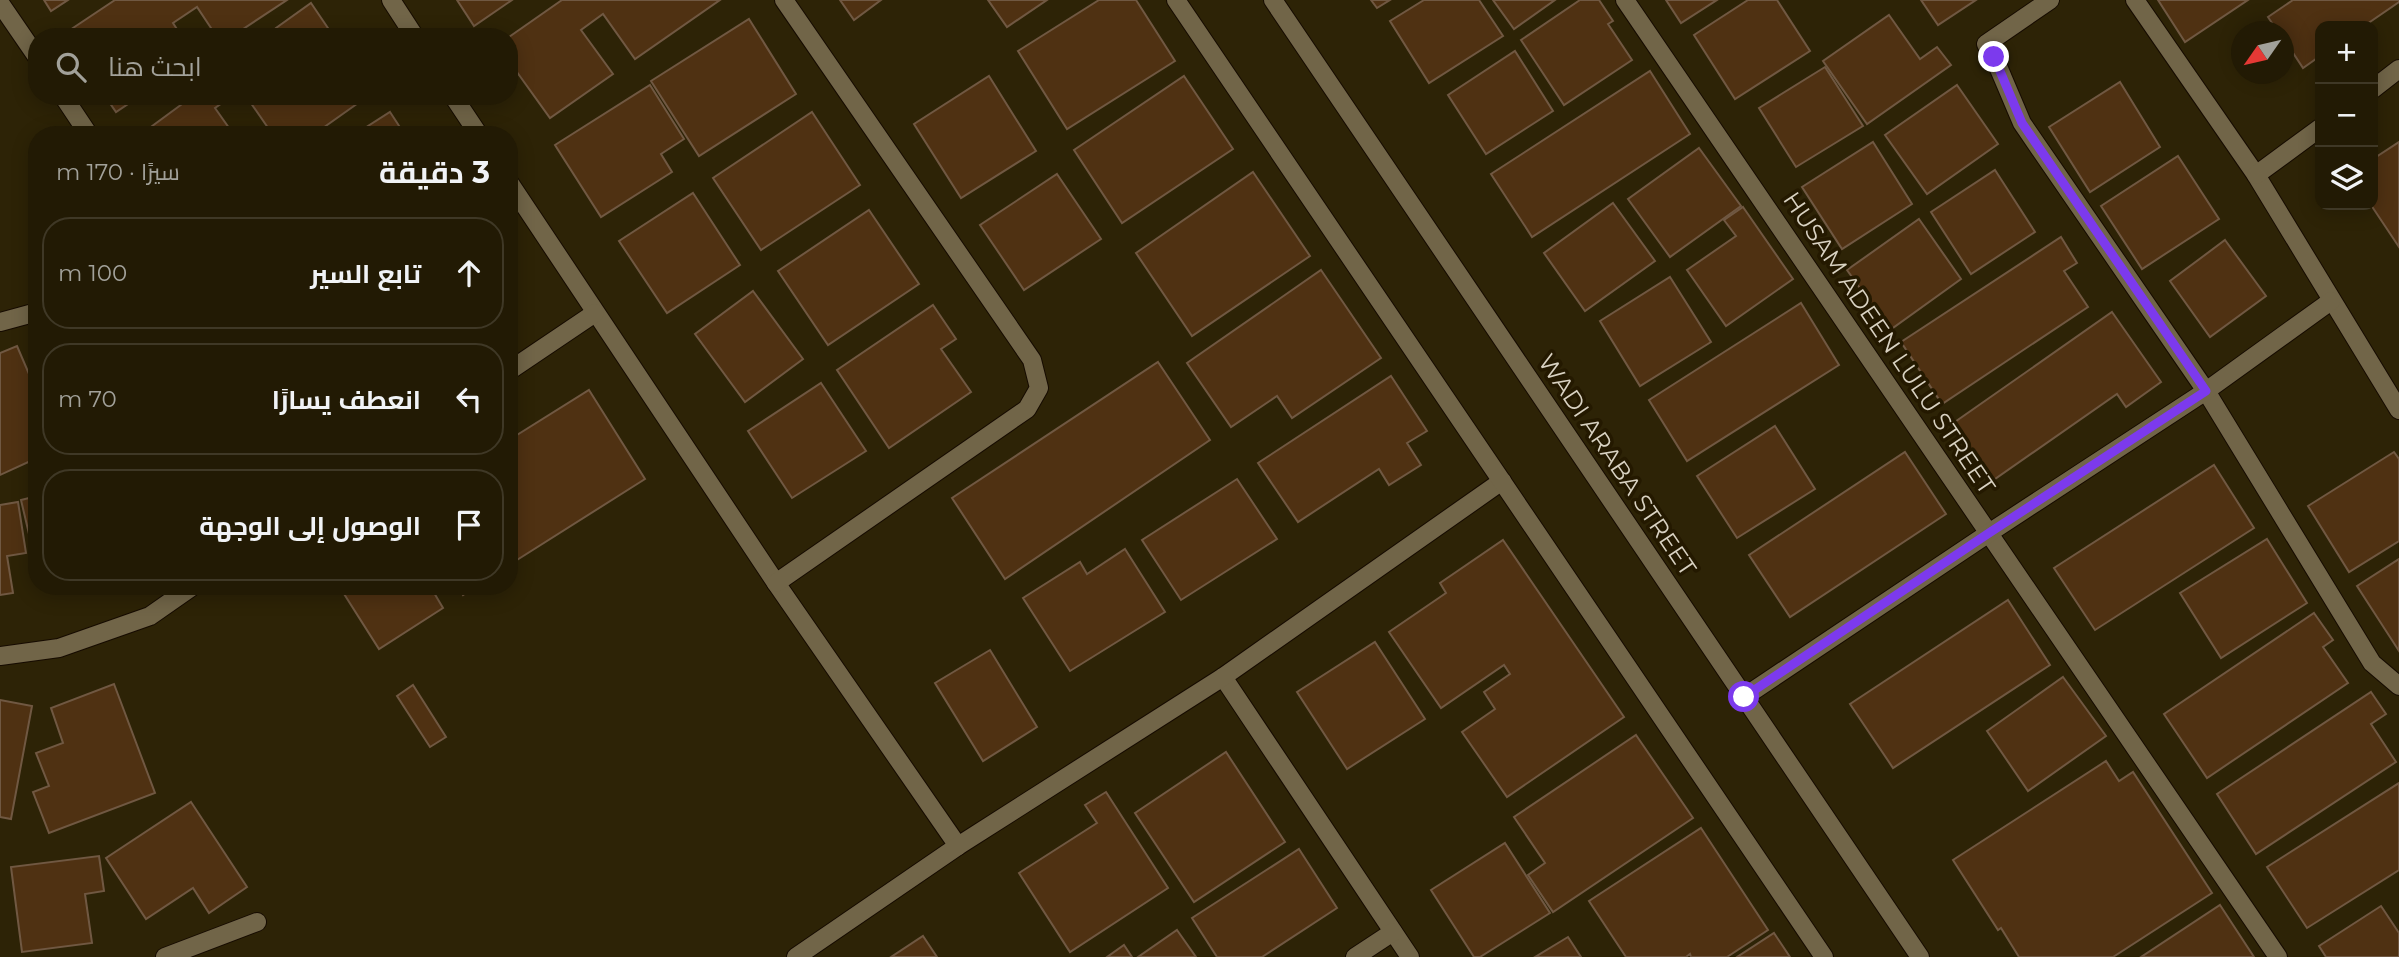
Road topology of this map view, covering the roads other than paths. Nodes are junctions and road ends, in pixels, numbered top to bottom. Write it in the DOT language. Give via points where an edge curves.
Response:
graph roads {
  1 [pos="391,0"];
  2 [pos="784,0"];
  3 [pos="1177,0"];
  4 [pos="1273,0"];
  5 [pos="1625,0"];
  6 [pos="2050,0"];
  7 [pos="2135,0"];
  8 [pos="0,3"];
  9 [pos="409,28"];
  10 [pos="28,44"];
  11 [pos="2399,69"];
  12 [pos="2378,85"];
  13 [pos="69,105"];
  14 [pos="459,105"];
  15 [pos="83,126"];
  16 [pos="472,126"];
  17 [pos="2315,132"];
  18 [pos="2256,175"];
  19 [pos="518,196"];
  20 [pos="2331,301"];
  21 [pos="595,313"];
  22 [pos="28,314"];
  23 [pos="0,322"];
  24 [pos="518,365"];
  25 [pos="2206,391"];
  26 [pos="2399,410"];
  27 [pos="1502,481"];
  28 [pos="1989,533"];
  29 [pos="776,583"];
  30 [pos="180,595"];
  31 [pos="0,656"];
  32 [pos="1223,677"];
  33 [pos="2399,686"];
  34 [pos="1744,697"];
  35 [pos="958,846"];
  36 [pos="257,922"];
  37 [pos="1393,932"];
  38 [pos="165,957"];
  39 [pos="796,957"];
  40 [pos="1355,957"];
  41 [pos="1410,957"];
  42 [pos="1824,957"];
  43 [pos="1920,957"];
  44 [pos="2278,957"];
  1 -- 9 [label="street"];
  2 -- 29 [label="street" via="1032,360 1039,388 1027,409"];
  3 -- 27 [label="street"];
  4 -- 34 [label="street, WADI ARABA STREET"];
  5 -- 28 [label="street, HUSAM ADEEN LULU STREET"];
  6 -- 25 [label="street" via="1986,44 2022,123"];
  7 -- 18 [label="street"];
  8 -- 10 [label="street"];
  11 -- 12 [label="street"];
  13 -- 15 [label="street"];
  14 -- 16 [label="street"];
  17 -- 18 [label="street"];
  18 -- 20 [label="street"];
  19 -- 21 [label="street"];
  20 -- 25 [label="street"];
  20 -- 26 [label="street"];
  21 -- 24 [label="street"];
  21 -- 29 [label="street"];
  22 -- 23 [label="street"];
  25 -- 28 [label="street"];
  25 -- 33 [label="street" via="2372,663"];
  27 -- 32 [label="street"];
  27 -- 42 [label="street"];
  28 -- 34 [label="street"];
  28 -- 44 [label="street, HUSAM ADEEN LULU STREET"];
  29 -- 35 [label="street"];
  30 -- 31 [label="street" via="150,616 60,648"];
  32 -- 35 [label="street"];
  32 -- 37 [label="street"];
  34 -- 43 [label="street, WADI ARABA STREET"];
  35 -- 39 [label="street"];
  36 -- 38 [label="street"];
  37 -- 40 [label="street"];
  37 -- 41 [label="street"];
}
